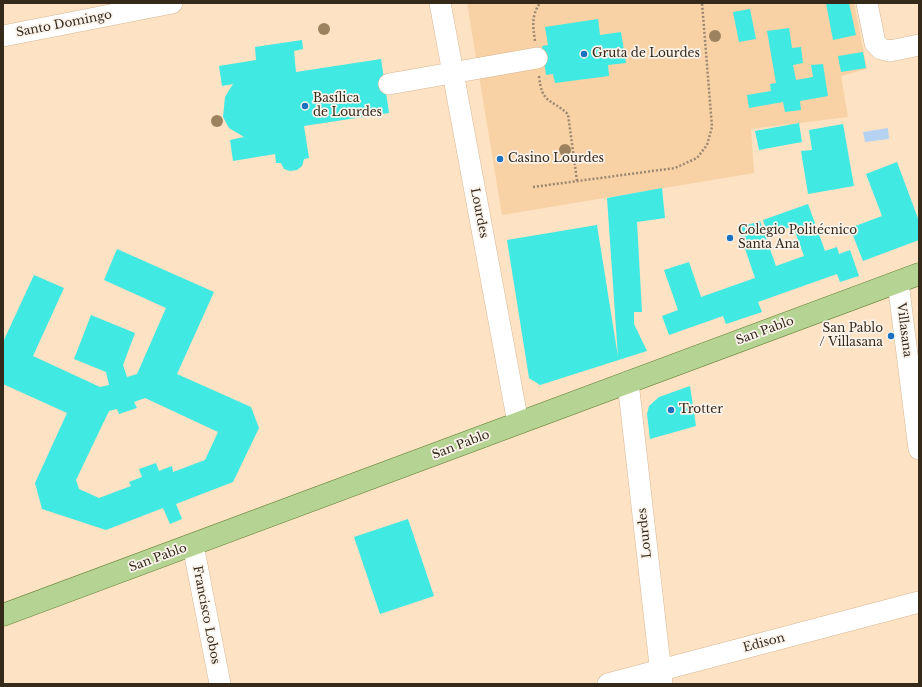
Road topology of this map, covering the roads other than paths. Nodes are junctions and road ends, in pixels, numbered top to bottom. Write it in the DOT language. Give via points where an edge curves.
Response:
graph roads {
  1 [pos="172,3"];
  2 [pos="440,3"];
  3 [pos="867,3"];
  4 [pos="3,36"];
  5 [pos="919,45"];
  6 [pos="537,58"];
  7 [pos="453,73"];
  8 [pos="389,84"];
  9 [pos="919,274"];
  10 [pos="898,282"];
  11 [pos="628,382"];
  12 [pos="518,423"];
  13 [pos="919,449"];
  14 [pos="193,545"];
  15 [pos="919,602"];
  16 [pos="3,614"];
  17 [pos="661,677"];
  18 [pos="220,684"];
  19 [pos="608,684"];
  1 -- 4 [label="street, Santo Domingo"];
  2 -- 7 [label="street, Lourdes"];
  3 -- 5 [label="street" via="875,43 881,48 890,51"];
  6 -- 7 [label="street"];
  7 -- 8 [label="street"];
  7 -- 12 [label="street, Lourdes"];
  9 -- 10 [label="main road, San Pablo"];
  10 -- 11 [label="main road, San Pablo"];
  10 -- 13 [label="street, Villasana"];
  11 -- 12 [label="main road, San Pablo"];
  11 -- 17 [label="street, Lourdes"];
  12 -- 14 [label="main road, San Pablo"];
  14 -- 16 [label="main road, San Pablo"];
  14 -- 18 [label="street, Francisco Lobos"];
  15 -- 17 [label="street, Edison"];
  17 -- 19 [label="street, Edison"];
}
